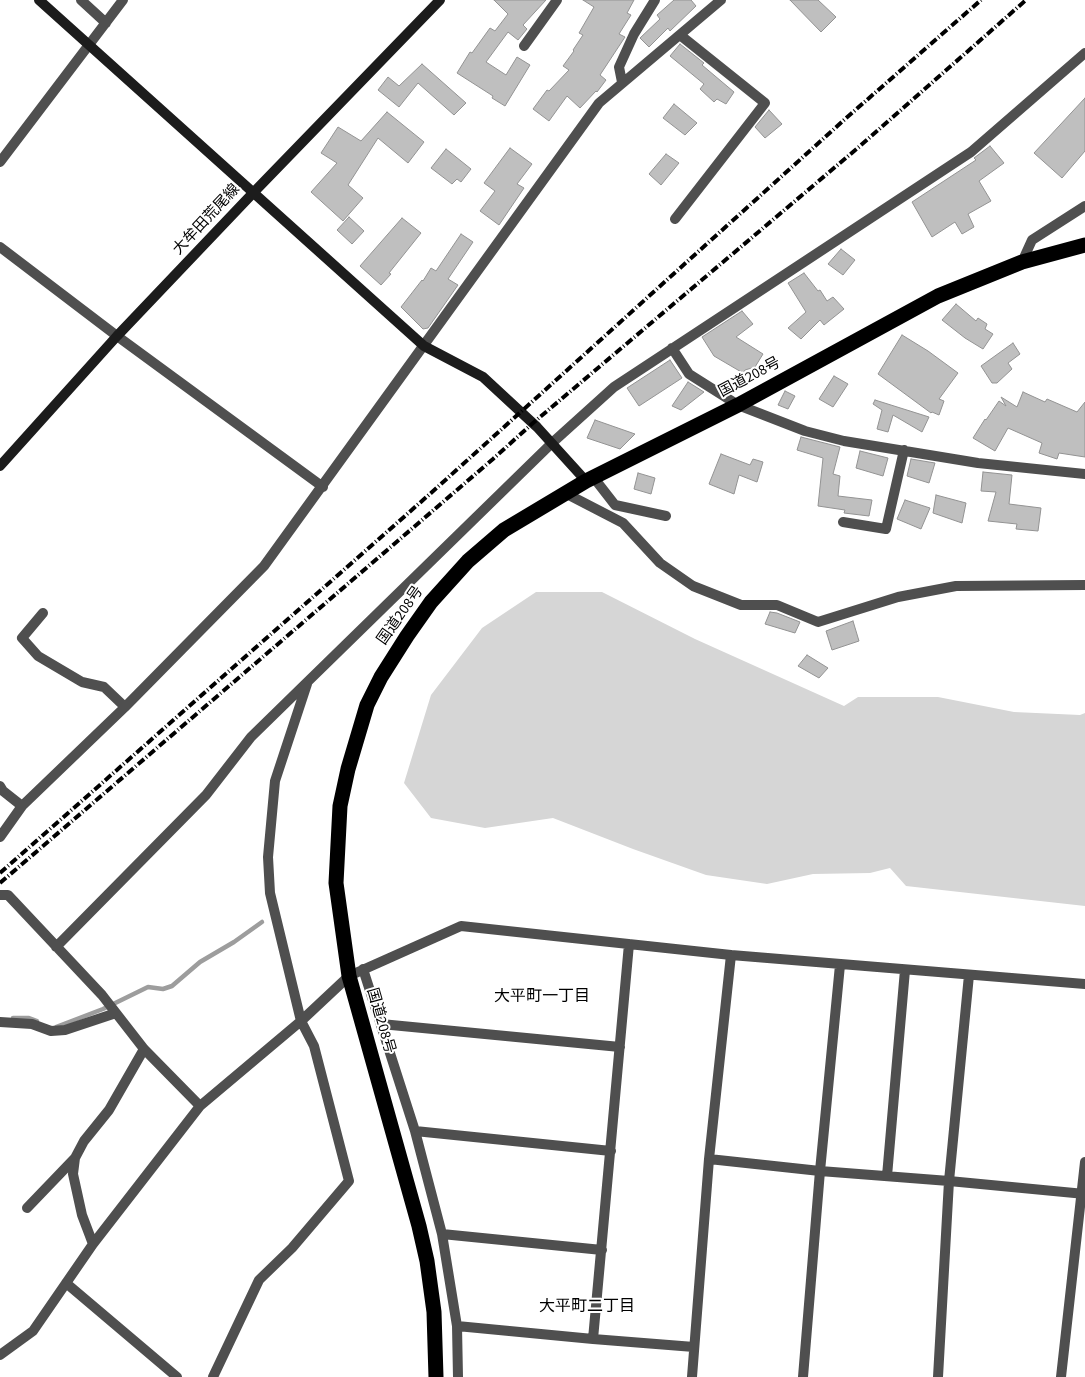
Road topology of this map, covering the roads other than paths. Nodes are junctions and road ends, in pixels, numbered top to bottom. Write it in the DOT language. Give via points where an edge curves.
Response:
graph roads {
  1 [pos="39,0"];
  2 [pos="81,0"];
  3 [pos="123,0"];
  4 [pos="440,0"];
  5 [pos="557,0"];
  6 [pos="655,0"];
  7 [pos="721,0"];
  8 [pos="106,23"];
  9 [pos="680,35"];
  10 [pos="89,44"];
  11 [pos="524,46"];
  12 [pos="1085,53"];
  13 [pos="622,82"];
  14 [pos="0,162"];
  15 [pos="254,192"];
  16 [pos="1085,206"];
  17 [pos="675,219"];
  18 [pos="1085,245"];
  19 [pos="0,247"];
  20 [pos="1022,262"];
  21 [pos="117,336"];
  22 [pos="424,346"];
  23 [pos="672,348"];
  24 [pos="738,405"];
  25 [pos="552,443"];
  26 [pos="904,450"];
  27 [pos="0,466"];
  28 [pos="1085,474"];
  29 [pos="590,479"];
  30 [pos="323,487"];
  31 [pos="565,493"];
  32 [pos="666,516"];
  33 [pos="843,522"];
  34 [pos="1085,585"];
  35 [pos="44,613"];
  36 [pos="308,681"];
  37 [pos="125,707"];
  38 [pos="0,786"];
  39 [pos="22,806"];
  40 [pos="0,837"];
  41 [pos="0,895"];
  42 [pos="629,944"];
  43 [pos="56,947"];
  44 [pos="730,955"];
  45 [pos="840,965"];
  46 [pos="363,969"];
  47 [pos="904,970"];
  48 [pos="968,975"];
  49 [pos="349,976"];
  50 [pos="1085,984"];
  51 [pos="116,1014"];
  52 [pos="300,1021"];
  53 [pos="0,1022"];
  54 [pos="381,1024"];
  55 [pos="620,1047"];
  56 [pos="144,1049"];
  57 [pos="200,1106"];
  58 [pos="415,1131"];
  59 [pos="611,1151"];
  60 [pos="75,1158"];
  61 [pos="709,1159"];
  62 [pos="1085,1162"];
  63 [pos="820,1171"];
  64 [pos="887,1176"];
  65 [pos="949,1181"];
  66 [pos="1084,1194"];
  67 [pos="28,1208"];
  68 [pos="442,1234"];
  69 [pos="93,1244"];
  70 [pos="602,1250"];
  71 [pos="66,1283"];
  72 [pos="457,1326"];
  73 [pos="594,1339"];
  74 [pos="694,1347"];
  75 [pos="0,1355"];
  76 [pos="177,1377"];
  77 [pos="213,1377"];
  78 [pos="436,1377"];
  79 [pos="458,1377"];
  80 [pos="692,1377"];
  81 [pos="803,1377"];
  82 [pos="938,1377"];
  83 [pos="1061,1377"];
  1 -- 10 [label="street"];
  2 -- 8 [label="street"];
  3 -- 8 [label="street"];
  4 -- 15 [label="street, 大牟田荒尾線"];
  5 -- 11 [label="street"];
  6 -- 13 [label="street" via="619,67"];
  7 -- 9 [label="street"];
  8 -- 10 [label="street"];
  9 -- 13 [label="street"];
  9 -- 17 [label="street" via="765,103"];
  10 -- 14 [label="street"];
  10 -- 15 [label="street"];
  12 -- 23 [label="street" via="971,152"];
  13 -- 22 [label="street" via="599,103"];
  15 -- 21 [label="street, 大牟田荒尾線"];
  15 -- 22 [label="street"];
  16 -- 20 [label="street" via="1032,240"];
  18 -- 20 [label="highway, 国道208号"];
  19 -- 21 [label="street"];
  20 -- 24 [label="highway, 国道208号" via="938,296"];
  21 -- 27 [label="street, 大牟田荒尾線"];
  21 -- 30 [label="street"];
  22 -- 25 [label="street" via="483,376"];
  22 -- 30 [label="street"];
  23 -- 24 [label="street" via="689,374"];
  23 -- 25 [label="street" via="614,387"];
  24 -- 26 [label="street" via="805,431"];
  24 -- 29 [label="highway, 国道208号"];
  25 -- 29 [label="street"];
  25 -- 36 [label="street"];
  26 -- 28 [label="street" via="978,463"];
  26 -- 33 [label="street" via="886,529"];
  29 -- 31 [label="highway, 国道208号"];
  29 -- 32 [label="street" via="615,505"];
  30 -- 37 [label="street" via="264,566"];
  31 -- 34 [label="street" via="623,523 660,563 693,586 741,605 776,606 818,622 898,597 956,586"];
  31 -- 49 [label="highway, 国道208号" via="504,530 455,576 407,636 367,705 340,806 336,883"];
  35 -- 37 [label="street" via="22,638 38,656 82,682 104,687"];
  36 -- 43 [label="street" via="252,737 206,795"];
  36 -- 52 [label="street" via="275,781 268,857 270,893"];
  37 -- 39 [label="street"];
  38 -- 39 [label="street"];
  39 -- 40 [label="street"];
  41 -- 43 [label="street" via="8,895"];
  42 -- 44 [label="street"];
  42 -- 46 [label="street" via="461,926"];
  42 -- 55 [label="street"];
  43 -- 51 [label="street"];
  44 -- 45 [label="street"];
  44 -- 61 [label="street"];
  45 -- 47 [label="street"];
  45 -- 63 [label="street"];
  46 -- 49 [label="street"];
  46 -- 54 [label="street"];
  47 -- 48 [label="street"];
  47 -- 64 [label="street"];
  48 -- 50 [label="street"];
  48 -- 65 [label="street"];
  49 -- 52 [label="street"];
  49 -- 78 [label="highway, 国道208号" via="427,1260 434,1312"];
  51 -- 53 [label="street" via="58,1031 32,1024"];
  51 -- 56 [label="street"];
  52 -- 57 [label="street"];
  52 -- 77 [label="street" via="314,1046 348,1181 292,1248 259,1280"];
  54 -- 55 [label="street"];
  54 -- 58 [label="street"];
  55 -- 59 [label="street"];
  56 -- 57 [label="street"];
  56 -- 60 [label="street" via="109,1110"];
  57 -- 69 [label="street"];
  58 -- 59 [label="street"];
  58 -- 68 [label="street"];
  59 -- 70 [label="street"];
  60 -- 67 [label="street"];
  60 -- 69 [label="street" via="73,1174 82,1216"];
  61 -- 63 [label="street"];
  61 -- 74 [label="street"];
  62 -- 66 [label="street"];
  63 -- 64 [label="street"];
  63 -- 81 [label="street"];
  64 -- 65 [label="street"];
  65 -- 66 [label="street"];
  65 -- 82 [label="street"];
  66 -- 83 [label="street"];
  68 -- 70 [label="street"];
  68 -- 72 [label="street"];
  69 -- 71 [label="street"];
  70 -- 73 [label="street"];
  71 -- 75 [label="street" via="33,1331"];
  71 -- 76 [label="street"];
  72 -- 73 [label="street"];
  72 -- 79 [label="street"];
  73 -- 74 [label="street"];
  74 -- 80 [label="street"];
}
